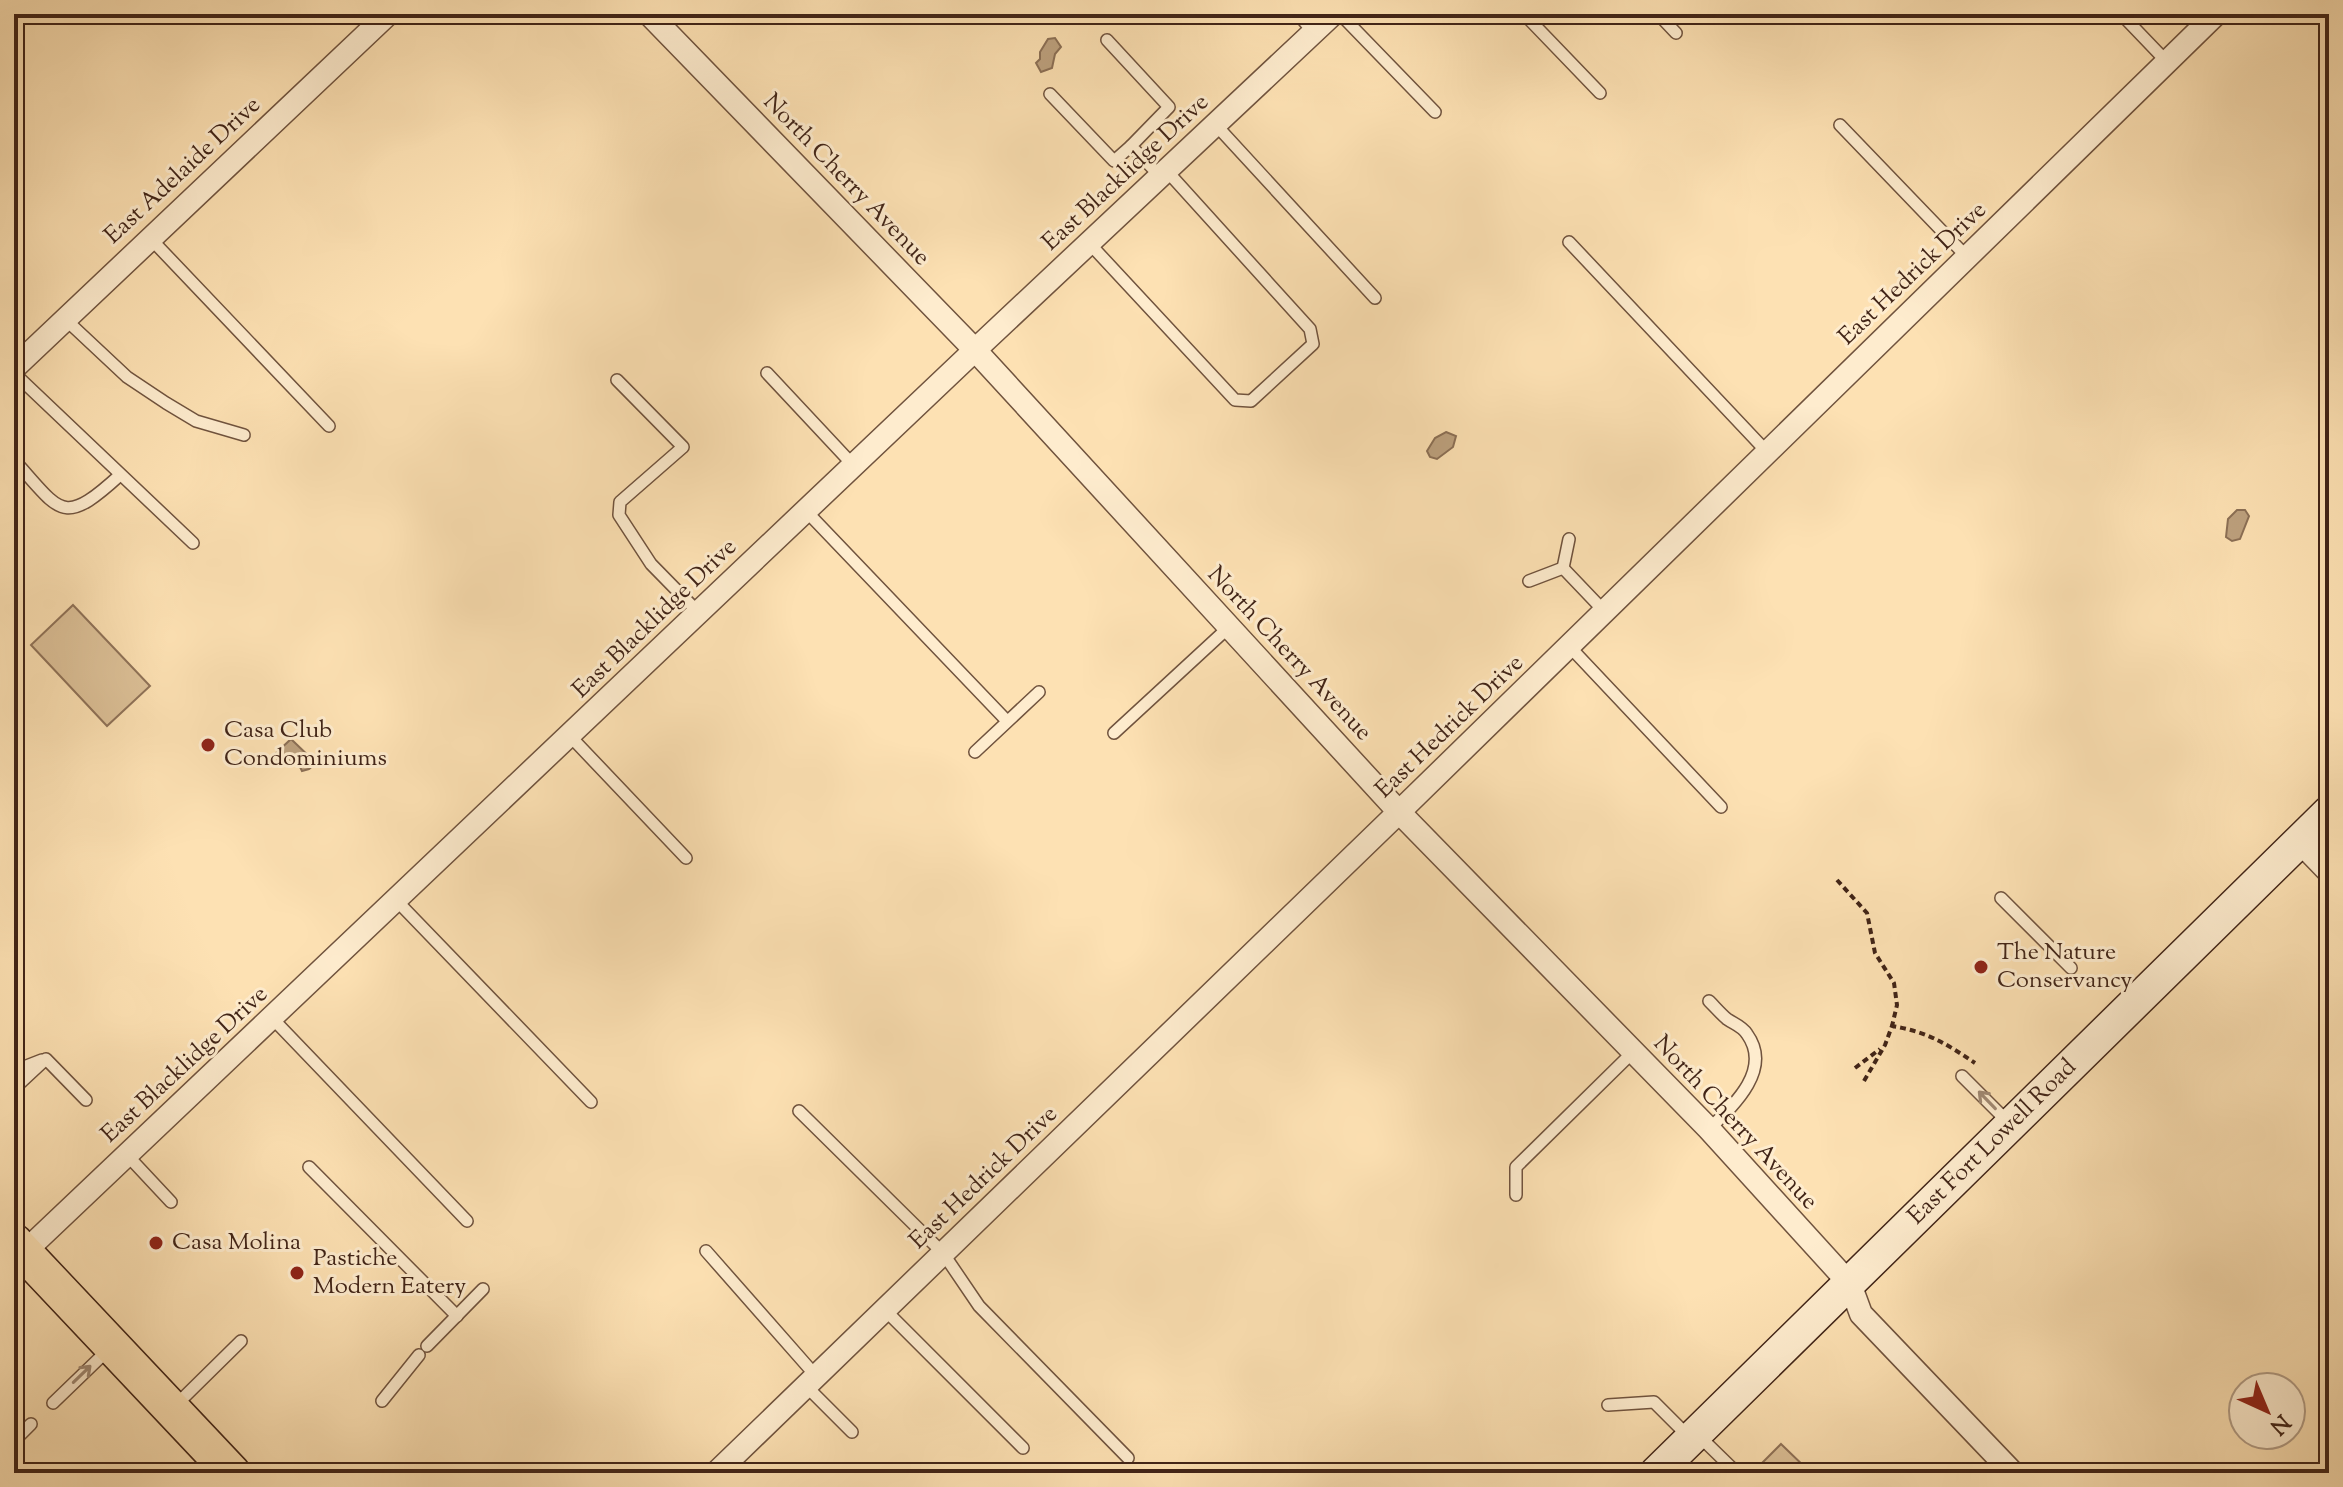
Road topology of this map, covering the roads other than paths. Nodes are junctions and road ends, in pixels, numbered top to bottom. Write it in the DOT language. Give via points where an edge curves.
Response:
graph roads {
  1 [pos="388,14"];
  2 [pos="649,14"];
  3 [pos="1298,14"];
  4 [pos="1333,14"];
  5 [pos="1340,14"];
  6 [pos="1524,14"];
  7 [pos="1658,14"];
  8 [pos="2121,14"];
  9 [pos="2216,14"];
  10 [pos="1313,32"];
  11 [pos="1676,33"];
  12 [pos="1107,40"];
  13 [pos="2167,62"];
  14 [pos="1600,93"];
  15 [pos="1050,94"];
  16 [pos="1435,112"];
  17 [pos="1215,124"];
  18 [pos="1840,125"];
  19 [pos="1131,146"];
  20 [pos="1163,173"];
  21 [pos="150,238"];
  22 [pos="1569,242"];
  23 [pos="1089,243"];
  24 [pos="1967,257"];
  25 [pos="1375,298"];
  26 [pos="64,318"];
  27 [pos="975,350"];
  28 [pos="14,371"];
  29 [pos="767,373"];
  30 [pos="617,380"];
  31 [pos="329,426"];
  32 [pos="244,435"];
  33 [pos="1768,453"];
  34 [pos="14,460"];
  35 [pos="854,466"];
  36 [pos="120,475"];
  37 [pos="806,511"];
  38 [pos="1569,539"];
  39 [pos="193,543"];
  40 [pos="1563,568"];
  41 [pos="1529,581"];
  42 [pos="1605,612"];
  43 [pos="699,613"];
  44 [pos="1229,627"];
  45 [pos="1569,646"];
  46 [pos="1039,692"];
  47 [pos="1007,721"];
  48 [pos="1114,733"];
  49 [pos="570,736"];
  50 [pos="975,752"];
  51 [pos="1721,807"];
  52 [pos="1399,812"];
  53 [pos="2329,812"];
  54 [pos="2299,841"];
  55 [pos="686,858"];
  56 [pos="2329,872"];
  57 [pos="2001,898"];
  58 [pos="396,900"];
  59 [pos="2071,968"];
  60 [pos="1709,1001"];
  61 [pos="272,1018"];
  62 [pos="1633,1052"];
  63 [pos="1962,1076"];
  64 [pos="16,1081"];
  65 [pos="86,1100"];
  66 [pos="591,1102"];
  67 [pos="799,1111"];
  68 [pos="2011,1126"];
  69 [pos="1709,1129"];
  70 [pos="127,1155"];
  71 [pos="309,1167"];
  72 [pos="1516,1195"];
  73 [pos="171,1202"];
  74 [pos="467,1221"];
  75 [pos="706,1251"];
  76 [pos="17,1252"];
  77 [pos="943,1253"];
  78 [pos="1850,1284"];
  79 [pos="483,1289"];
  80 [pos="885,1310"];
  81 [pos="457,1316"];
  82 [pos="241,1341"];
  83 [pos="112,1346"];
  84 [pos="811,1381"];
  85 [pos="382,1401"];
  86 [pos="53,1403"];
  87 [pos="1608,1405"];
  88 [pos="172,1409"];
  89 [pos="31,1424"];
  90 [pos="852,1432"];
  91 [pos="1694,1436"];
  92 [pos="14,1441"];
  93 [pos="1023,1448"];
  94 [pos="1128,1458"];
  95 [pos="232,1473"];
  96 [pos="716,1473"];
  97 [pos="1656,1473"];
  98 [pos="1737,1473"];
  99 [pos="2013,1473"];
  1 -- 21 [label="street, East Adelaide Drive"];
  2 -- 27 [label="street, North Cherry Avenue"];
  3 -- 10 [label="lane"];
  4 -- 10 [label="street, East Blacklidge Drive"];
  5 -- 16 [label="lane"];
  6 -- 14 [label="lane"];
  7 -- 11 [label="lane"];
  8 -- 13 [label="lane"];
  9 -- 13 [label="street, East Hedrick Drive"];
  10 -- 17 [label="street, East Blacklidge Drive"];
  12 -- 19 [label="lane" via="1169,107"];
  13 -- 24 [label="street, East Hedrick Drive"];
  15 -- 19 [label="lane" via="1114,161"];
  17 -- 20 [label="street, East Blacklidge Drive"];
  17 -- 25 [label="lane"];
  18 -- 24 [label="lane"];
  19 -- 20 [label="lane"];
  20 -- 23 [label="street, East Blacklidge Drive"];
  20 -- 23 [label="lane" via="1310,329 1313,344 1251,401 1235,400"];
  21 -- 26 [label="street, East Adelaide Drive"];
  21 -- 31 [label="lane"];
  22 -- 33 [label="lane"];
  23 -- 27 [label="street, East Blacklidge Drive"];
  24 -- 33 [label="street, East Hedrick Drive"];
  26 -- 28 [label="street, East Adelaide Drive"];
  26 -- 32 [label="lane" via="127,377 166,403 196,421"];
  27 -- 35 [label="street, East Blacklidge Drive"];
  27 -- 44 [label="street, North Cherry Avenue"];
  28 -- 36 [label="lane"];
  29 -- 35 [label="lane"];
  30 -- 43 [label="lane" via="683,447 620,502 619,515 651,564"];
  33 -- 42 [label="street, East Hedrick Drive"];
  34 -- 36 [label="lane" via="51,501 73,508 89,502"];
  35 -- 37 [label="street, East Blacklidge Drive"];
  36 -- 39 [label="lane"];
  37 -- 43 [label="street, East Blacklidge Drive"];
  37 -- 47 [label="lane"];
  38 -- 40 [label="lane"];
  40 -- 41 [label="lane"];
  40 -- 42 [label="lane"];
  42 -- 45 [label="street, East Hedrick Drive"];
  43 -- 49 [label="street, East Blacklidge Drive"];
  44 -- 48 [label="lane"];
  44 -- 52 [label="street, North Cherry Avenue"];
  45 -- 51 [label="lane"];
  45 -- 52 [label="street, East Hedrick Drive"];
  46 -- 47 [label="lane"];
  47 -- 50 [label="lane"];
  49 -- 55 [label="lane"];
  49 -- 58 [label="street, East Blacklidge Drive"];
  52 -- 62 [label="street, North Cherry Avenue"];
  52 -- 77 [label="street, East Hedrick Drive"];
  53 -- 54 [label="main road, East Fort Lowell Road"];
  54 -- 56 [label="street"];
  54 -- 68 [label="main road, East Fort Lowell Road"];
  57 -- 59 [label="lane"];
  58 -- 61 [label="street, East Blacklidge Drive"];
  58 -- 66 [label="lane"];
  60 -- 69 [label="lane" via="1747,1033 1756,1059 1743,1094"];
  61 -- 70 [label="street, East Blacklidge Drive"];
  61 -- 74 [label="lane"];
  62 -- 69 [label="street, North Cherry Avenue"];
  62 -- 72 [label="lane" via="1516,1167"];
  68 -- 63 [label="lane, one-way"];
  64 -- 65 [label="lane" via="46,1059"];
  67 -- 77 [label="lane"];
  68 -- 78 [label="main road, East Fort Lowell Road"];
  69 -- 78 [label="street, North Cherry Avenue"];
  70 -- 73 [label="lane"];
  70 -- 76 [label="street, East Blacklidge Drive"];
  71 -- 81 [label="lane"];
  75 -- 84 [label="lane"];
  76 -- 83 [label="main road"];
  77 -- 80 [label="street, East Hedrick Drive"];
  77 -- 94 [label="lane" via="979,1306"];
  78 -- 91 [label="main road, East Fort Lowell Road"];
  78 -- 99 [label="street, North Cherry Avenue" via="1861,1314"];
  79 -- 81 [label="lane"];
  80 -- 84 [label="street, East Hedrick Drive"];
  80 -- 93 [label="lane"];
  81 -- 85 [label="lane"];
  82 -- 88 [label="lane"];
  86 -- 83 [label="lane, one-way"];
  83 -- 88 [label="main road"];
  84 -- 90 [label="lane"];
  84 -- 96 [label="street, East Hedrick Drive"];
  87 -- 91 [label="lane" via="1654,1402"];
  88 -- 95 [label="main road"];
  89 -- 92 [label="lane"];
  91 -- 97 [label="main road, East Fort Lowell Road"];
  91 -- 98 [label="lane"];
}
